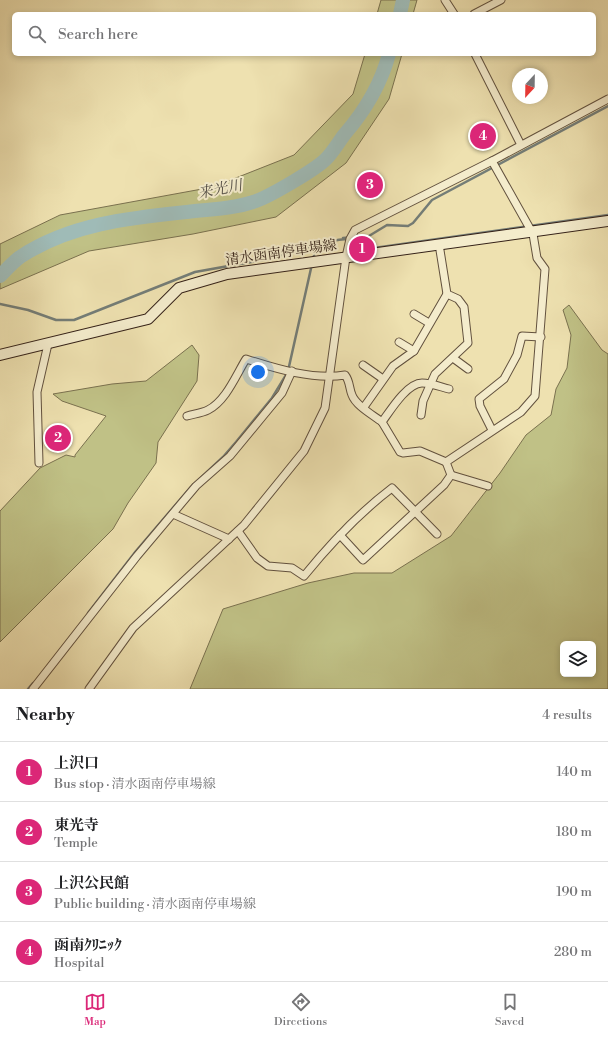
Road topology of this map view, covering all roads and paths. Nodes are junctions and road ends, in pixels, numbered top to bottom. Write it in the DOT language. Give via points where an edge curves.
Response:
graph roads {
  1 [pos="445,0"];
  2 [pos="501,0"];
  3 [pos="453,12"];
  4 [pos="478,12"];
  5 [pos="476,56"];
  6 [pos="608,99"];
  7 [pos="521,145"];
  8 [pos="492,161"];
  9 [pos="608,221"];
  10 [pos="530,231"];
  11 [pos="439,244"];
  12 [pos="346,257"];
  13 [pos="447,294"];
  14 [pos="414,314"];
  15 [pos="429,323"];
  16 [pos="541,337"];
  17 [pos="399,342"];
  18 [pos="48,344"];
  19 [pos="414,351"];
  20 [pos="0,355"];
  21 [pos="453,358"];
  22 [pos="363,365"];
  23 [pos="468,369"];
  24 [pos="292,371"];
  25 [pos="329,377"];
  26 [pos="384,379"];
  27 [pos="430,384"];
  28 [pos="449,389"];
  29 [pos="364,407"];
  30 [pos="421,415"];
  31 [pos="187,416"];
  32 [pos="382,422"];
  33 [pos="492,430"];
  34 [pos="446,462"];
  35 [pos="39,463"];
  36 [pos="451,474"];
  37 [pos="488,486"];
  38 [pos="416,510"];
  39 [pos="173,514"];
  40 [pos="238,531"];
  41 [pos="438,534"];
  42 [pos="340,535"];
  43 [pos="230,539"];
  44 [pos="33,689"];
  45 [pos="89,689"];
  1 -- 3 [label="street"];
  2 -- 4 [label="street"];
  5 -- 7 [label="street"];
  6 -- 7 [label="street"];
  7 -- 8 [label="street"];
  8 -- 10 [label="street"];
  8 -- 12 [label="street" via="355,230"];
  9 -- 10 [label="main road, 清水函南停車場線"];
  10 -- 11 [label="main road, 清水函南停車場線"];
  10 -- 16 [label="street" via="534,237 537,258 545,269"];
  11 -- 12 [label="main road, 清水函南停車場線"];
  11 -- 13 [label="street"];
  12 -- 18 [label="main road, 清水函南停車場線" via="227,274 196,282 179,288 148,319"];
  12 -- 25 [label="street"];
  13 -- 15 [label="street"];
  13 -- 21 [label="street" via="462,302 467,321 468,343"];
  14 -- 15 [label="street"];
  15 -- 19 [label="street"];
  16 -- 33 [label="street" via="535,396 526,408"];
  16 -- 33 [label="street" via="522,336 517,355 504,379 479,399"];
  17 -- 19 [label="street"];
  18 -- 20 [label="main road, 清水函南停車場線"];
  18 -- 35 [label="street" via="37,392"];
  19 -- 26 [label="street" via="395,364"];
  21 -- 23 [label="street"];
  21 -- 27 [label="street" via="437,372"];
  22 -- 26 [label="street"];
  24 -- 25 [label="street"];
  24 -- 31 [label="street" via="246,359 215,405 208,410"];
  24 -- 39 [label="street" via="282,393 230,456 196,486"];
  25 -- 29 [label="street" via="345,375 352,395 357,403"];
  25 -- 40 [label="street" via="323,415 304,451"];
  26 -- 29 [label="street"];
  27 -- 28 [label="street"];
  27 -- 30 [label="street"];
  27 -- 32 [label="street" via="421,383 410,387"];
  29 -- 32 [label="street"];
  32 -- 34 [label="street" via="400,452 420,451"];
  33 -- 34 [label="street"];
  34 -- 36 [label="street"];
  36 -- 37 [label="street"];
  36 -- 38 [label="street" via="437,494"];
  38 -- 41 [label="street"];
  38 -- 42 [label="street" via="392,488"];
  38 -- 42 [label="street" via="363,560"];
  39 -- 43 [label="street"];
  39 -- 44 [label="street"];
  40 -- 42 [label="street" via="258,558 268,566 292,568 304,576"];
  40 -- 43 [label="street"];
  43 -- 45 [label="street" via="133,628"];
}
